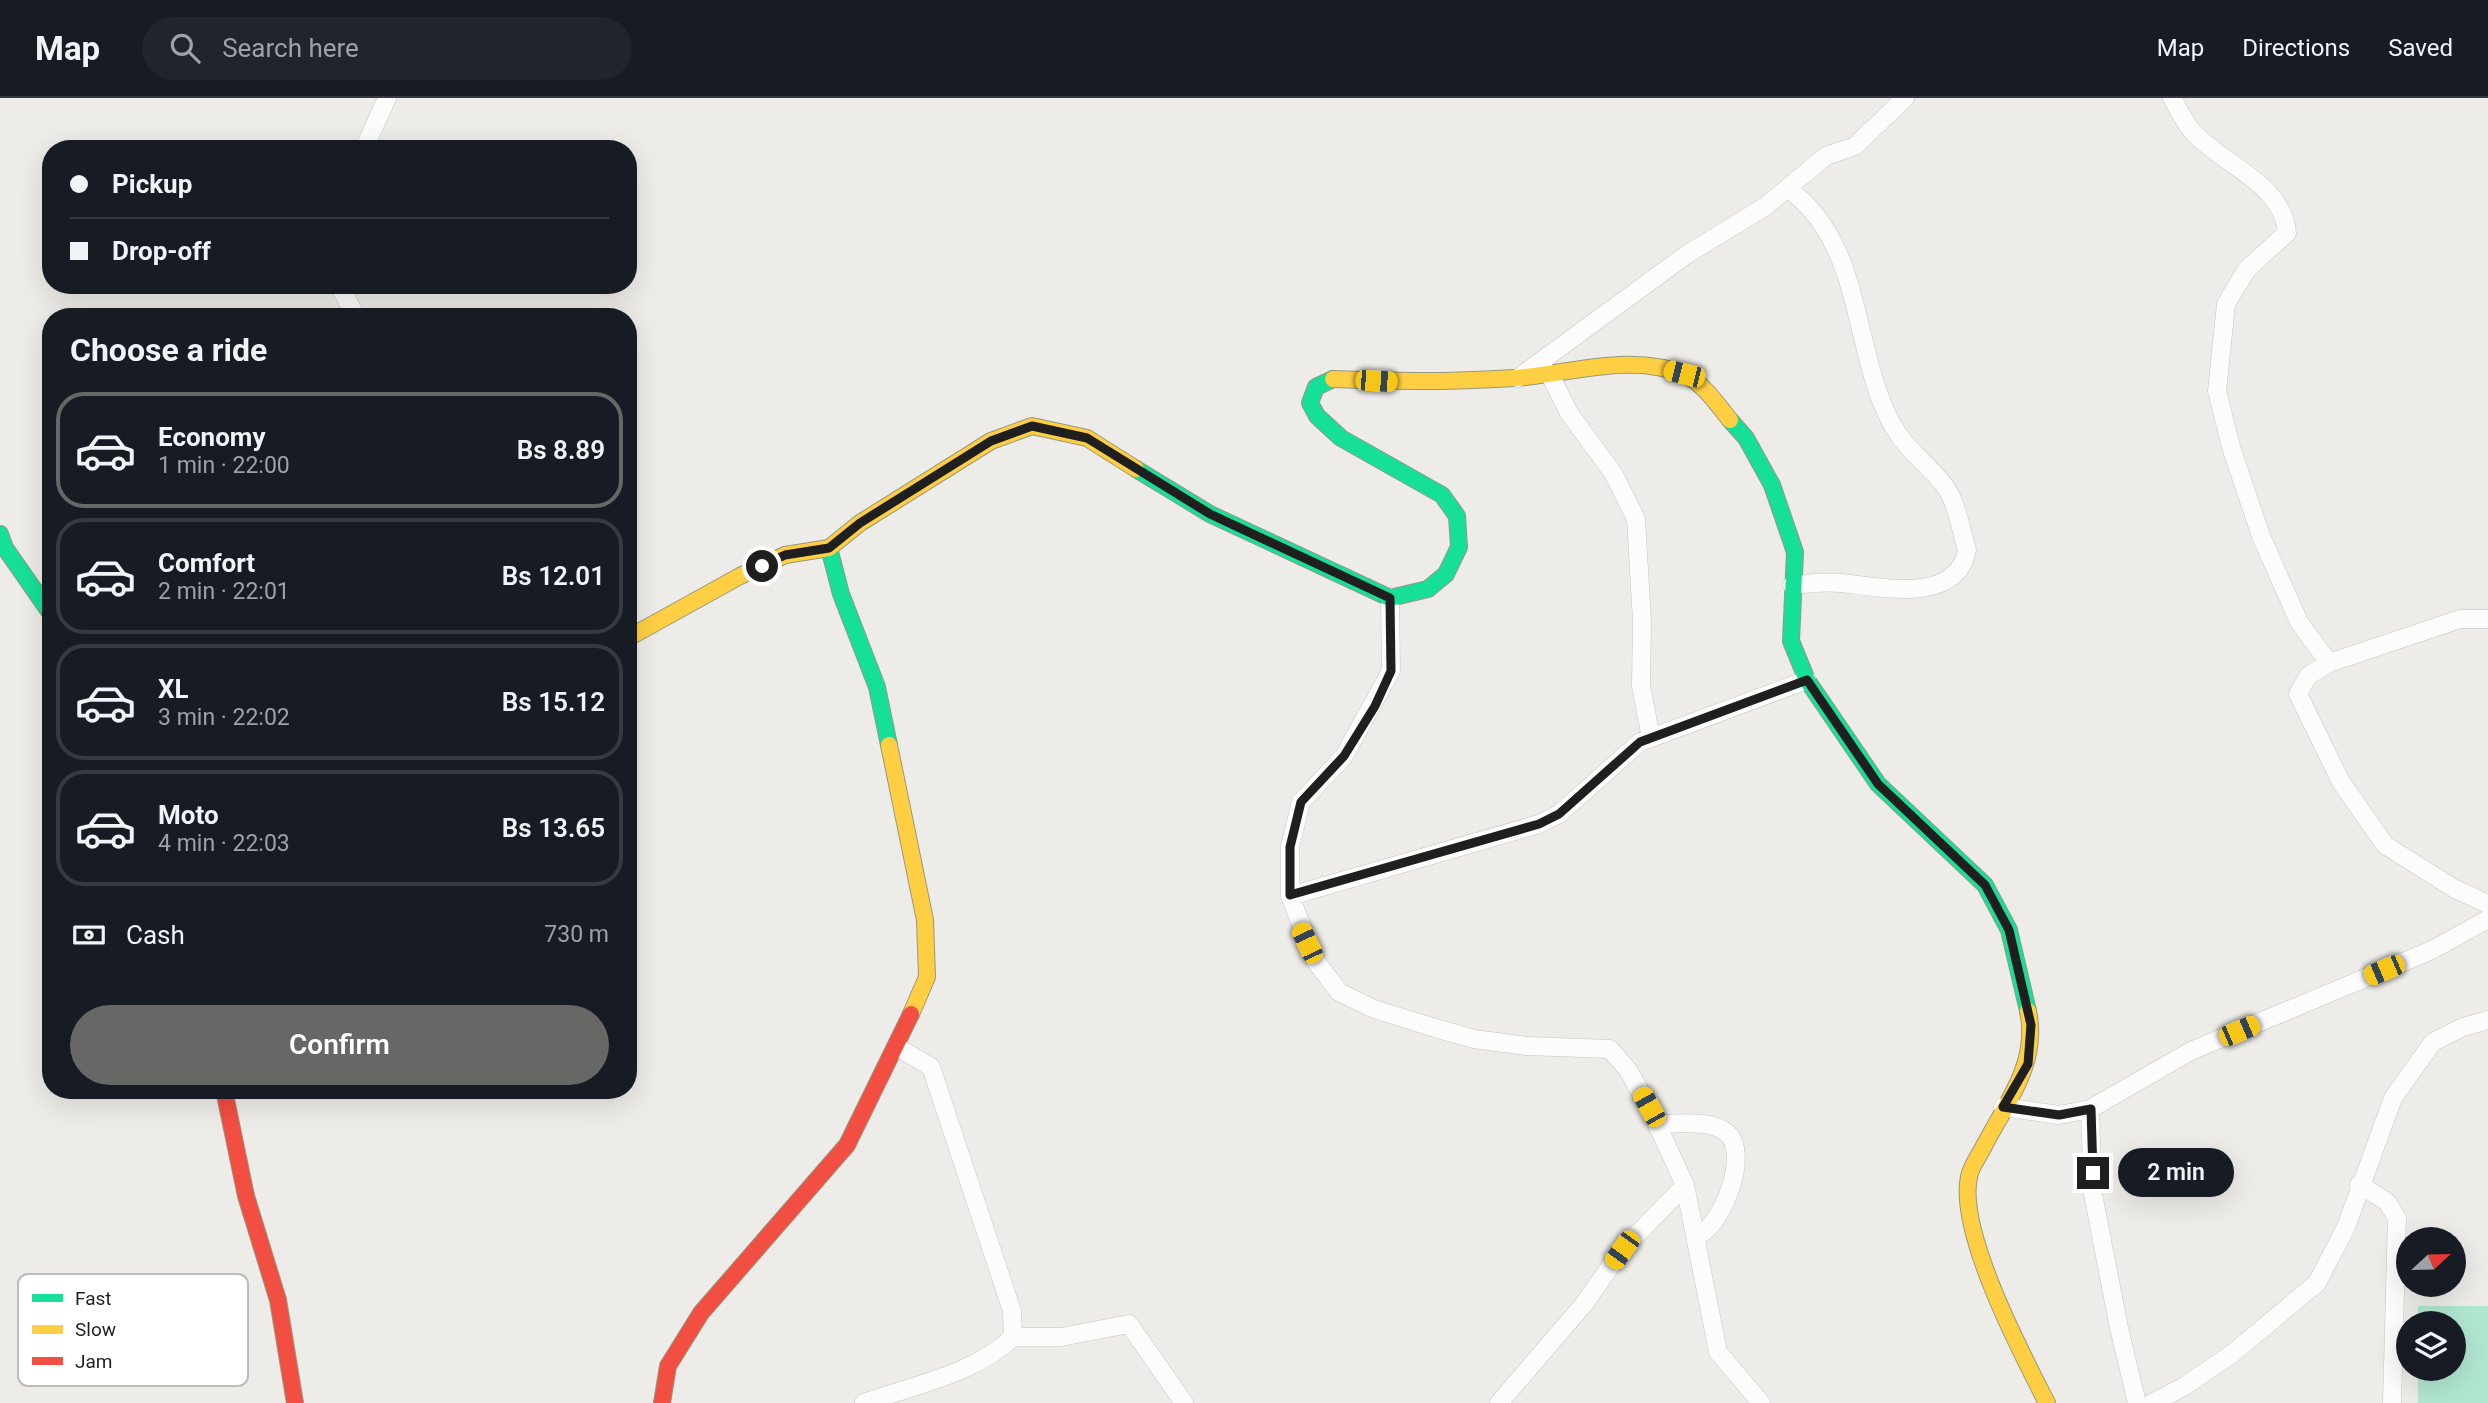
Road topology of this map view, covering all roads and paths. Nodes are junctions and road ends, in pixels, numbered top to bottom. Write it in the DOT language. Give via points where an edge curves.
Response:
graph roads {
  1 [pos="387,98"];
  2 [pos="1905,98"];
  3 [pos="2172,98"];
  4 [pos="368,140"];
  5 [pos="1788,189"];
  6 [pos="1549,373"];
  7 [pos="1518,378"];
  8 [pos="0,534"];
  9 [pos="829,548"];
  10 [pos="1792,584"];
  11 [pos="1390,598"];
  12 [pos="42,601"];
  13 [pos="2488,619"];
  14 [pos="637,633"];
  15 [pos="2329,663"];
  16 [pos="1807,680"];
  17 [pos="1651,738"];
  18 [pos="1290,895"];
  19 [pos="2488,904"];
  20 [pos="2488,919"];
  21 [pos="2488,1020"];
  22 [pos="897,1047"];
  23 [pos="226,1099"];
  24 [pos="2003,1107"];
  25 [pos="2091,1109"];
  26 [pos="1657,1124"];
  27 [pos="2359,1184"];
  28 [pos="1685,1185"];
  29 [pos="1696,1236"];
  30 [pos="1013,1337"];
  31 [pos="295,1403"];
  32 [pos="662,1403"];
  33 [pos="864,1403"];
  34 [pos="1184,1403"];
  35 [pos="1499,1403"];
  36 [pos="1760,1403"];
  37 [pos="2047,1403"];
  38 [pos="2137,1403"];
  39 [pos="2152,1403"];
  40 [pos="2392,1403"];
  1 -- 4 [label="street"];
  2 -- 5 [label="street" via="1855,146 1826,156"];
  3 -- 15 [label="street" via="2193,131 2274,199 2286,219 2287,233 2247,269 2226,304 2217,391 2261,537 2299,622"];
  5 -- 7 [label="street" via="1686,255"];
  5 -- 10 [label="street" via="1809,204 1826,231 1849,283 1884,408 1901,443 1946,487 1967,550 1958,572 1935,585 1886,589"];
  6 -- 7 [label="street"];
  6 -- 10 [label="street" via="1640,364 1684,374 1700,386 1746,438 1772,485 1795,552"];
  6 -- 17 [label="street" via="1569,413 1613,473 1636,519 1641,686"];
  7 -- 11 [label="street" via="1424,383 1329,379 1316,387 1310,402 1317,416 1341,438 1442,495 1457,516 1459,547 1446,574 1428,589"];
  8 -- 12 [label="street"];
  9 -- 11 [label="street" via="860,523 991,441 1032,426 1087,438 1210,514"];
  9 -- 14 [label="street" via="785,555"];
  9 -- 22 [label="street" via="841,594 877,687 925,920 928,977"];
  10 -- 16 [label="street" via="1791,641"];
  11 -- 18 [label="street" via="1391,671 1344,756 1301,802 1290,847"];
  13 -- 15 [label="street" via="2460,619"];
  15 -- 19 [label="street" via="2308,676 2298,694 2341,782 2385,845"];
  16 -- 17 [label="street"];
  16 -- 24 [label="street" via="1878,784 1985,885 2009,930 2031,1025 2028,1064"];
  17 -- 18 [label="street" via="1640,742 1559,814 1539,824"];
  18 -- 26 [label="street" via="1315,960 1339,992 1374,1009 1474,1039 1610,1049 1628,1070"];
  20 -- 25 [label="street" via="2432,950 2191,1051"];
  21 -- 27 [label="street" via="2433,1042 2393,1098"];
  22 -- 30 [label="street" via="930,1067 1012,1311"];
  22 -- 32 [label="street" via="847,1145 701,1313 667,1366"];
  23 -- 31 [label="street" via="246,1196 278,1300"];
  24 -- 25 [label="street" via="2059,1115"];
  24 -- 37 [label="street" via="1970,1173 1968,1209 2002,1314"];
  25 -- 38 [label="street" via="2093,1194"];
  26 -- 28 [label="street"];
  26 -- 29 [label="street" via="1725,1131 1736,1147 1735,1173 1713,1227"];
  27 -- 39 [label="street" via="2346,1227 2317,1283 2233,1353"];
  27 -- 40 [label="street" via="2387,1202 2397,1218"];
  28 -- 29 [label="street"];
  28 -- 35 [label="street" via="1622,1250 1584,1304"];
  29 -- 36 [label="street" via="1718,1352"];
  30 -- 33 [label="street" via="996,1354"];
  30 -- 34 [label="street" via="1061,1337 1129,1324"];
}
